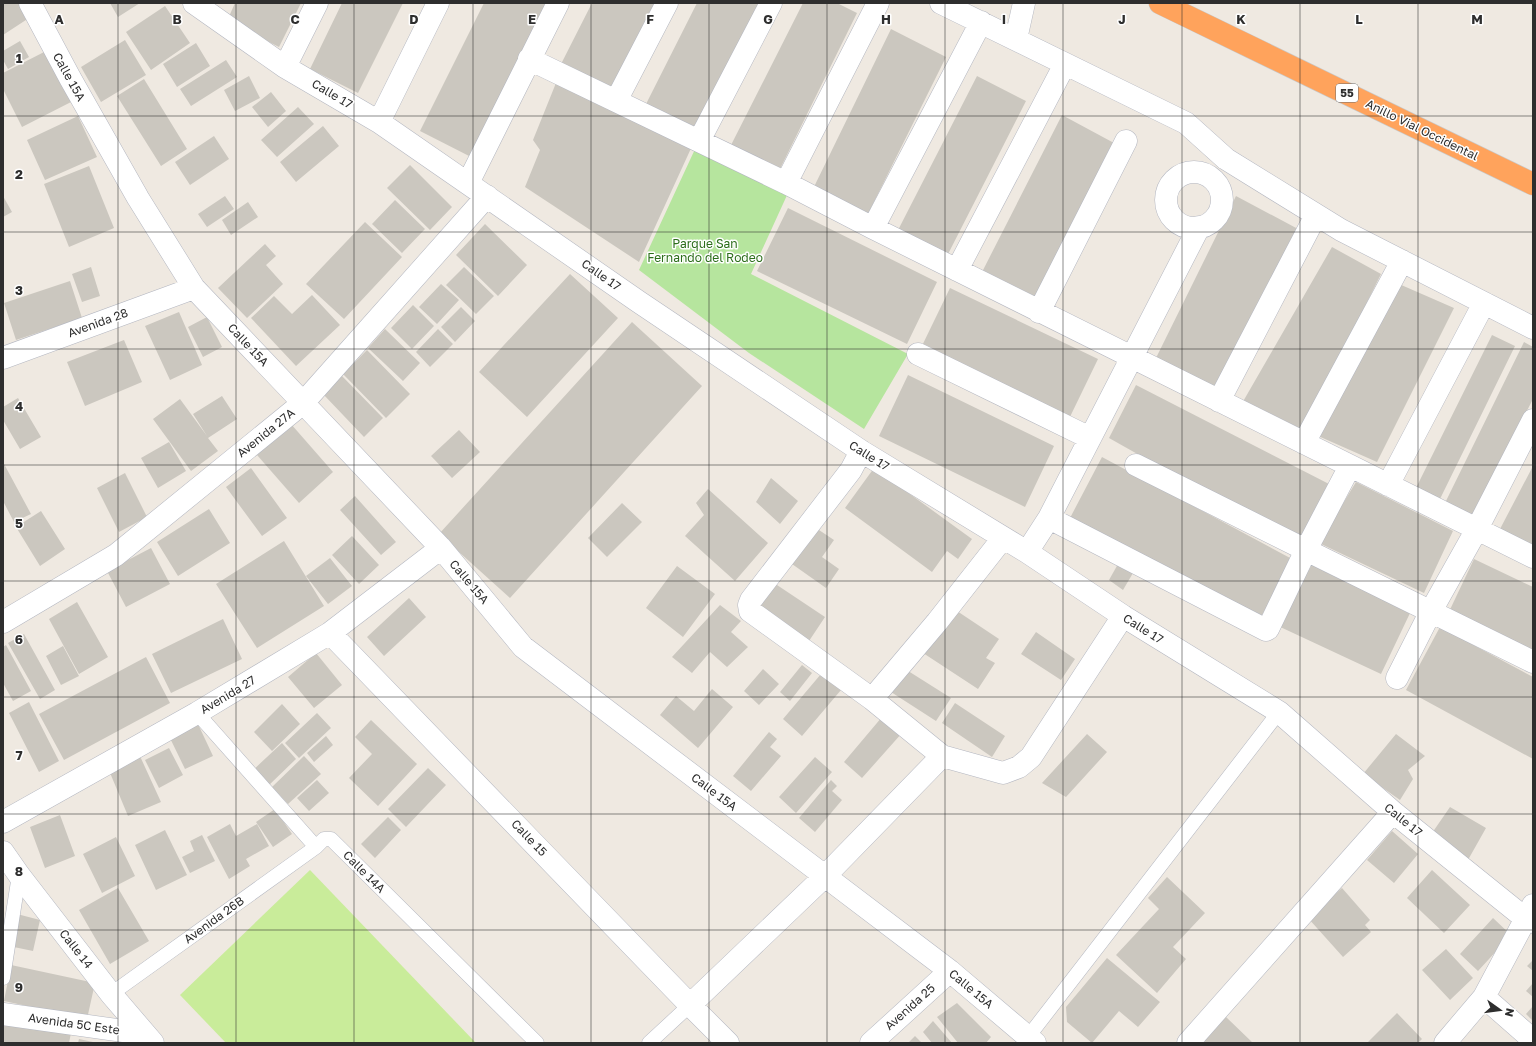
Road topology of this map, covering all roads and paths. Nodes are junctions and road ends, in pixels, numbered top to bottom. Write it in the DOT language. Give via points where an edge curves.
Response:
graph roads {
  1 [pos="30,3"];
  2 [pos="194,3"];
  3 [pos="317,3"];
  4 [pos="438,3"];
  5 [pos="558,3"];
  6 [pos="667,3"];
  7 [pos="772,3"];
  8 [pos="878,3"];
  9 [pos="941,3"];
  10 [pos="1024,3"];
  11 [pos="1160,3"];
  12 [pos="981,22"];
  13 [pos="1016,40"];
  14 [pos="529,59"];
  15 [pos="1065,64"];
  16 [pos="285,66"];
  17 [pos="616,101"];
  18 [pos="379,122"];
  19 [pos="699,141"];
  20 [pos="1126,141"];
  21 [pos="786,182"];
  22 [pos="468,183"];
  23 [pos="1533,184"];
  24 [pos="487,196"];
  25 [pos="1316,215"];
  26 [pos="873,228"];
  27 [pos="1199,228"];
  28 [pos="1402,261"];
  29 [pos="957,270"];
  30 [pos="194,288"];
  31 [pos="1484,303"];
  32 [pos="1039,312"];
  33 [pos="1533,328"];
  34 [pos="918,354"];
  35 [pos="3,358"];
  36 [pos="1132,358"];
  37 [pos="1219,401"];
  38 [pos="303,403"];
  39 [pos="1533,420"];
  40 [pos="1090,438"];
  41 [pos="1304,443"];
  42 [pos="861,451"];
  43 [pos="1136,465"];
  44 [pos="1350,466"];
  45 [pos="1388,485"];
  46 [pos="1048,518"];
  47 [pos="1477,530"];
  48 [pos="1003,538"];
  49 [pos="441,548"];
  50 [pos="1306,550"];
  51 [pos="1027,552"];
  52 [pos="1533,557"];
  53 [pos="1432,611"];
  54 [pos="1123,616"];
  55 [pos="3,622"];
  56 [pos="330,633"];
  57 [pos="1533,662"];
  58 [pos="1397,678"];
  59 [pos="872,699"];
  60 [pos="1279,712"];
  61 [pos="197,713"];
  62 [pos="942,756"];
  63 [pos="1393,812"];
  64 [pos="3,822"];
  65 [pos="316,847"];
  66 [pos="9,865"];
  67 [pos="825,876"];
  68 [pos="1531,916"];
  69 [pos="950,971"];
  70 [pos="3,978"];
  71 [pos="111,994"];
  72 [pos="1484,997"];
  73 [pos="690,1005"];
  74 [pos="3,1014"];
  75 [pos="149,1038"];
  76 [pos="1032,1040"];
  77 [pos="1533,1040"];
  78 [pos="537,1043"];
  79 [pos="649,1043"];
  80 [pos="728,1043"];
  81 [pos="871,1043"];
  82 [pos="1188,1043"];
  83 [pos="1445,1043"];
  1 -- 30 [label="street, Calle 15A" via="134,192"];
  2 -- 16 [label="street, Calle 17"];
  3 -- 16 [label="street"];
  4 -- 18 [label="street"];
  5 -- 14 [label="street"];
  6 -- 17 [label="street"];
  7 -- 19 [label="street"];
  8 -- 21 [label="street"];
  9 -- 12 [label="street"];
  10 -- 13 [label="street"];
  11 -- 23 [label="highway, Anillo Vial Occidental / 55"];
  12 -- 13 [label="street"];
  12 -- 26 [label="street"];
  13 -- 15 [label="street"];
  14 -- 17 [label="street"];
  14 -- 22 [label="street"];
  15 -- 25 [label="street" via="1186,123 1226,159"];
  15 -- 29 [label="street"];
  16 -- 18 [label="street, Calle 17"];
  17 -- 19 [label="street"];
  18 -- 22 [label="street, Calle 17"];
  19 -- 21 [label="street"];
  20 -- 32 [label="street"];
  21 -- 26 [label="street"];
  22 -- 24 [label="street, Calle 17"];
  24 -- 38 [label="street, Avenida 27A"];
  24 -- 42 [label="street, Calle 17"];
  25 -- 28 [label="street"];
  25 -- 37 [label="street"];
  26 -- 29 [label="street"];
  27 -- 36 [label="street"];
  28 -- 31 [label="street"];
  28 -- 41 [label="street"];
  29 -- 32 [label="street"];
  30 -- 35 [label="street, Avenida 28"];
  30 -- 38 [label="street, Calle 15A"];
  31 -- 33 [label="street"];
  31 -- 45 [label="street"];
  32 -- 36 [label="street"];
  34 -- 40 [label="street"];
  36 -- 37 [label="street"];
  36 -- 40 [label="street"];
  37 -- 41 [label="street"];
  38 -- 49 [label="street, Calle 15A"];
  38 -- 55 [label="street, Avenida 27A" via="116,555"];
  39 -- 47 [label="street"];
  40 -- 46 [label="street"];
  41 -- 44 [label="street"];
  42 -- 48 [label="street, Calle 17"];
  42 -- 59 [label="street" via="851,470 749,605 750,611"];
  43 -- 50 [label="street"];
  44 -- 45 [label="street"];
  44 -- 50 [label="street"];
  45 -- 47 [label="street"];
  46 -- 50 [label="street" via="1266,630"];
  46 -- 51 [label="street"];
  47 -- 52 [label="street"];
  47 -- 53 [label="street"];
  48 -- 51 [label="street, Calle 17"];
  48 -- 59 [label="street"];
  49 -- 56 [label="street, Avenida 27"];
  49 -- 67 [label="street, Calle 15A" via="523,647"];
  50 -- 53 [label="street"];
  51 -- 54 [label="street, Calle 17"];
  53 -- 57 [label="street"];
  53 -- 58 [label="street"];
  54 -- 60 [label="street, Calle 17"];
  54 -- 62 [label="street" via="1031,757 1019,767 1003,773"];
  56 -- 61 [label="street, Avenida 27"];
  56 -- 73 [label="street, Calle 15"];
  59 -- 62 [label="street"];
  60 -- 63 [label="street, Calle 17"];
  60 -- 76 [label="lane"];
  61 -- 64 [label="street, Avenida 27"];
  61 -- 65 [label="lane"];
  62 -- 67 [label="street"];
  63 -- 68 [label="street, Calle 17"];
  63 -- 82 [label="street"];
  65 -- 71 [label="lane, Avenida 26B"];
  65 -- 78 [label="lane, Calle 14A" via="324,839 331,839"];
  66 -- 70 [label="lane"];
  66 -- 71 [label="street, Calle 14"];
  67 -- 69 [label="street, Calle 15A"];
  67 -- 73 [label="street"];
  68 -- 72 [label="street"];
  69 -- 76 [label="street, Calle 15A"];
  69 -- 81 [label="street, Avenida 25"];
  71 -- 75 [label="street, Calle 14"];
  72 -- 77 [label="street"];
  72 -- 83 [label="street"];
  73 -- 79 [label="lane"];
  73 -- 80 [label="street, Calle 15"];
  74 -- 75 [label="street, Avenida 5C Este"];
}
